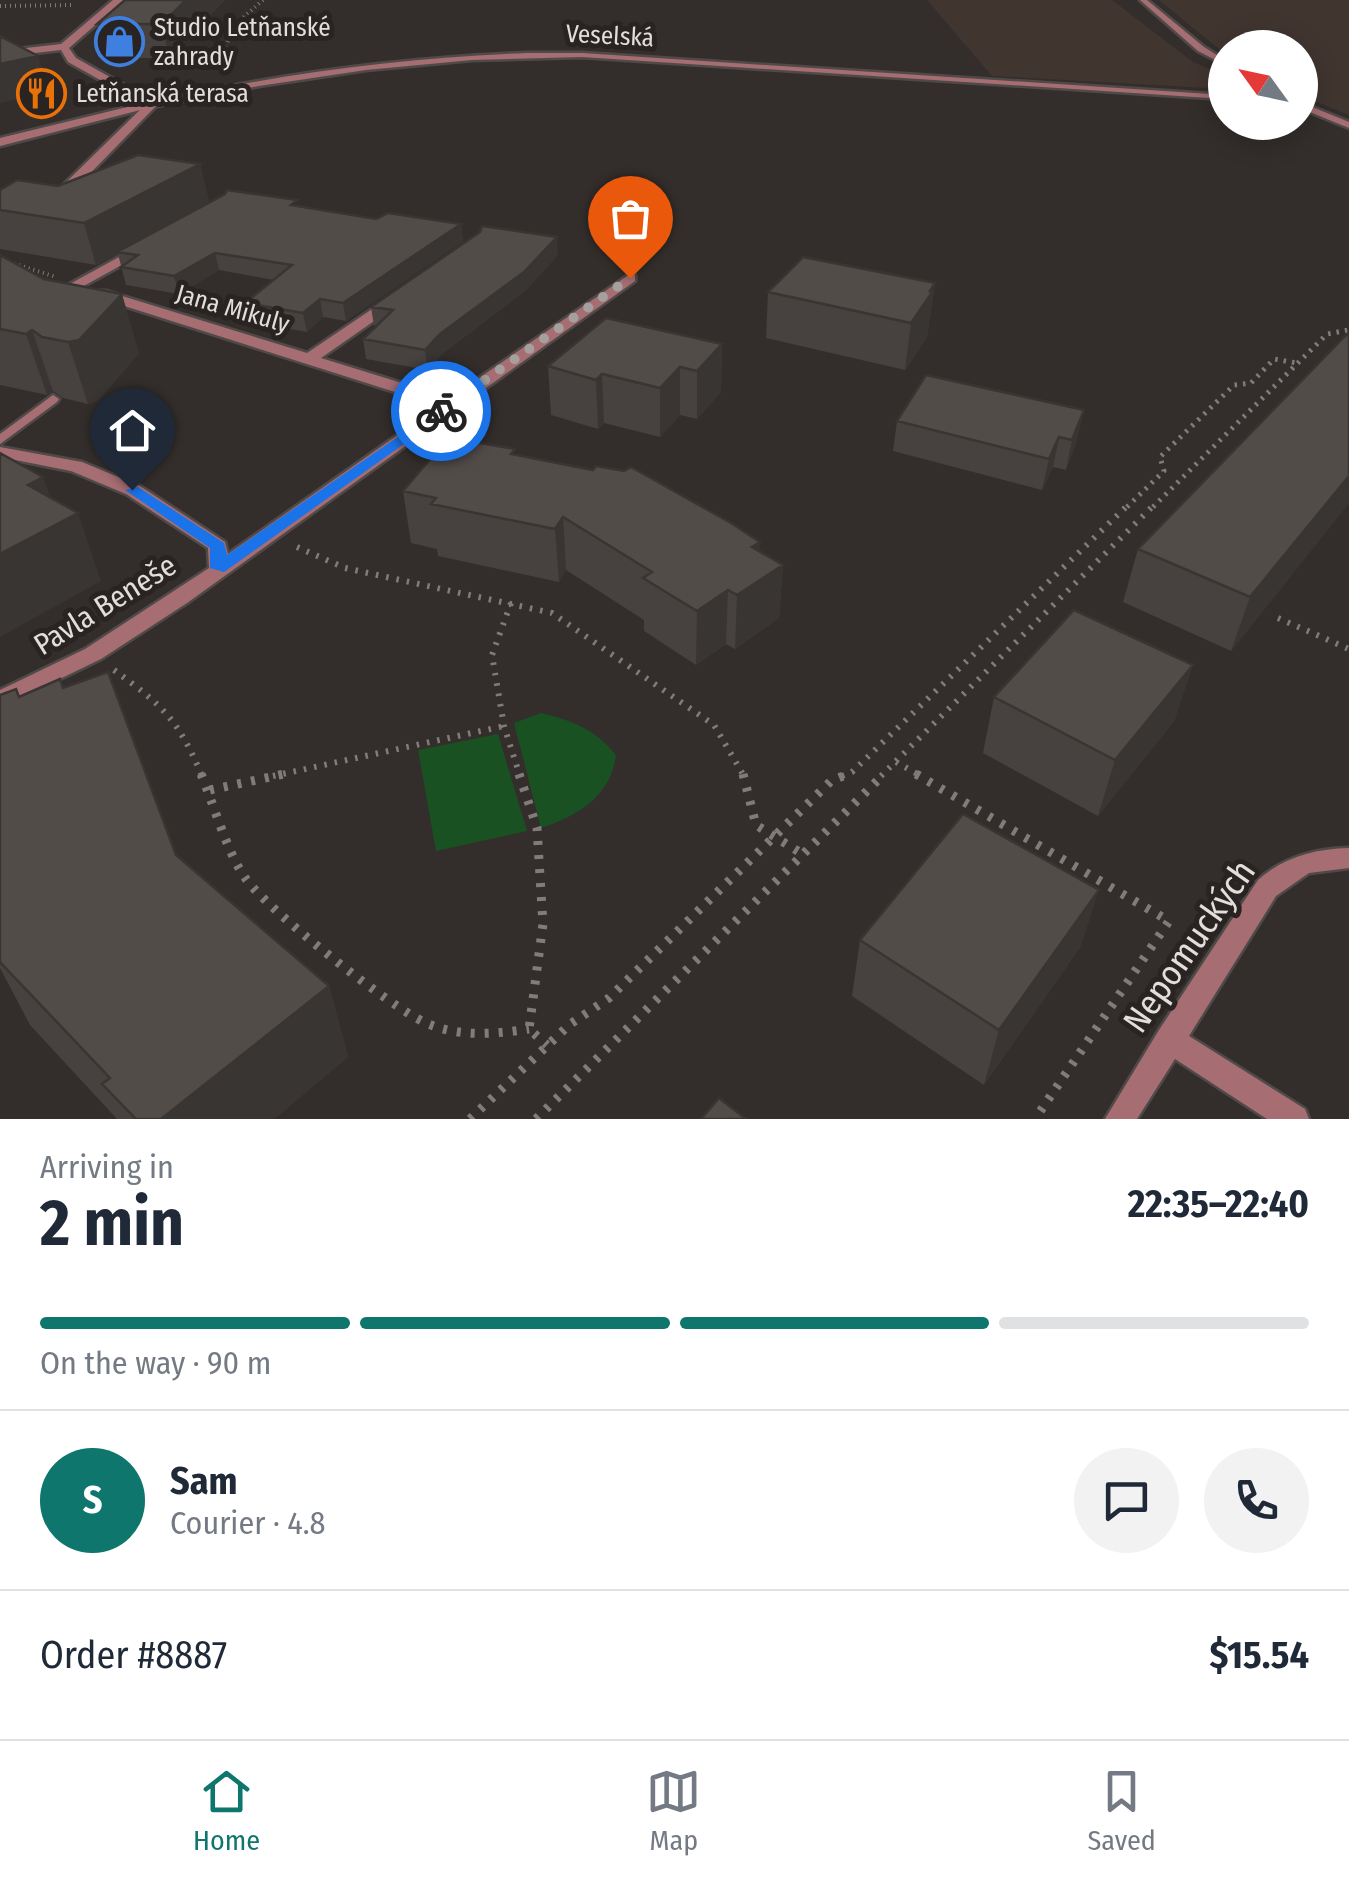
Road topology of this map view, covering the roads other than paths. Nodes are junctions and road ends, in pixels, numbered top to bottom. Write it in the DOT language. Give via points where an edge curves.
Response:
graph roads {
  1 [pos="1143,0"];
  2 [pos="116,3"];
  3 [pos="64,48"];
  4 [pos="1208,52"];
  5 [pos="0,54"];
  6 [pos="1208,96"];
  7 [pos="152,104"];
  8 [pos="1318,112"];
  9 [pos="1349,124"];
  10 [pos="0,142"];
  11 [pos="52,200"];
  12 [pos="156,242"];
  13 [pos="630,278"];
  14 [pos="410,289"];
  15 [pos="312,357"];
  16 [pos="53,399"];
  17 [pos="452,404"];
  18 [pos="0,440"];
  19 [pos="0,452"];
  20 [pos="218,568"];
  21 [pos="0,700"];
  22 [pos="1349,858"];
  23 [pos="1170,1039"];
  24 [pos="1120,1119"];
  25 [pos="1294,1119"];
  1 -- 4 [label="lane"];
  2 -- 3 [label="street"];
  3 -- 5 [label="street"];
  3 -- 7 [label="street" via="72,60"];
  6 -- 7 [label="lane, Veselská" via="507,54 308,72"];
  7 -- 10 [label="street, Veselská"];
  7 -- 11 [label="street"];
  8 -- 9 [label="lane"];
  12 -- 15 [label="street, Jana Mikuly" via="76,285"];
  13 -- 17 [label="street, Pavla Beneše"];
  14 -- 15 [label="street"];
  15 -- 17 [label="street, Jana Mikuly"];
  16 -- 18 [label="lane"];
  17 -- 20 [label="street, Pavla Beneše"];
  19 -- 20 [label="street" via="76,466 132,490 218,546"];
  20 -- 21 [label="street, Pavla Beneše" via="93,654"];
  22 -- 23 [label="street, Nepomuckých" via="1307,862 1279,876"];
  23 -- 24 [label="street, Nepomuckých"];
  23 -- 25 [label="street"];
}
